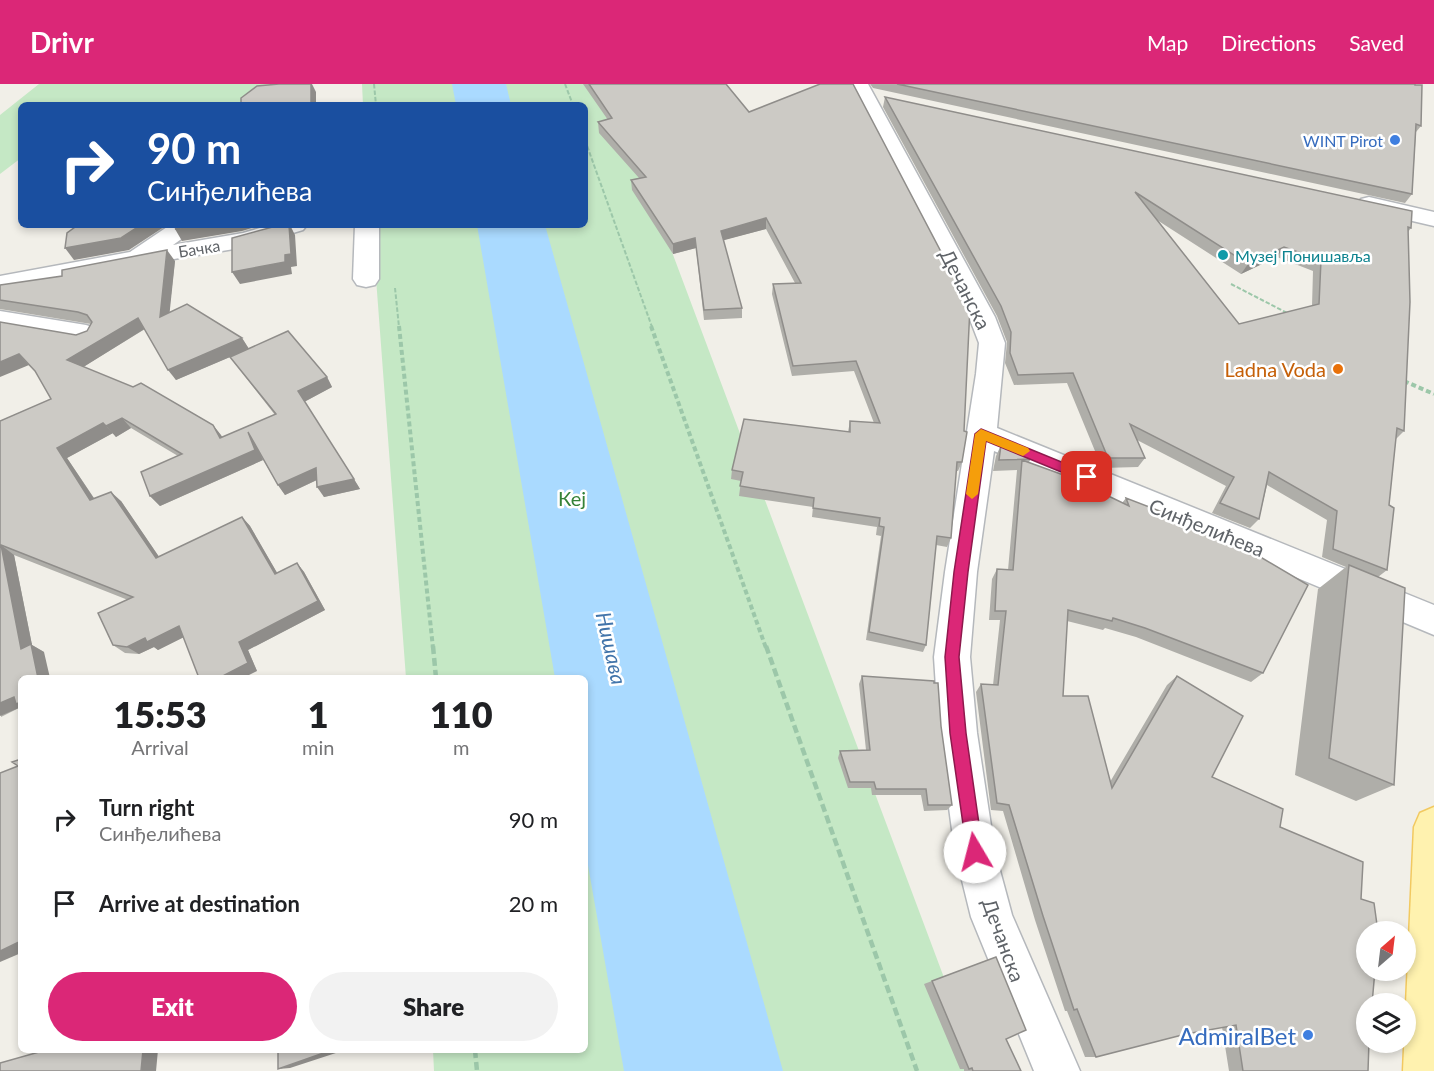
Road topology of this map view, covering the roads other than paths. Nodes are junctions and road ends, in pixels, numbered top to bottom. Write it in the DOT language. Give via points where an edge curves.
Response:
graph roads {
  1 [pos="871,93"];
  2 [pos="1351,200"];
  3 [pos="1434,219"];
  4 [pos="182,228"];
  5 [pos="280,228"];
  6 [pos="367,228"];
  7 [pos="137,258"];
  8 [pos="366,279"];
  9 [pos="0,284"];
  10 [pos="0,320"];
  11 [pos="86,334"];
  12 [pos="981,434"];
  13 [pos="1434,620"];
  14 [pos="1434,826"];
  15 [pos="1057,1071"];
  16 [pos="1426,1071"];
  1 -- 12 [label="street, Дечанска" via="992,343"];
  2 -- 3 [label="street"];
  4 -- 7 [label="street, Бачка"];
  5 -- 7 [label="street, Бачка" via="246,240"];
  6 -- 8 [label="street"];
  7 -- 9 [label="street, Бачка"];
  10 -- 11 [label="street"];
  12 -- 13 [label="street, Синђелићева"];
  12 -- 15 [label="street, Дечанска" via="952,657 958,733 975,852 992,917"];
  14 -- 16 [label="main road"];
}
